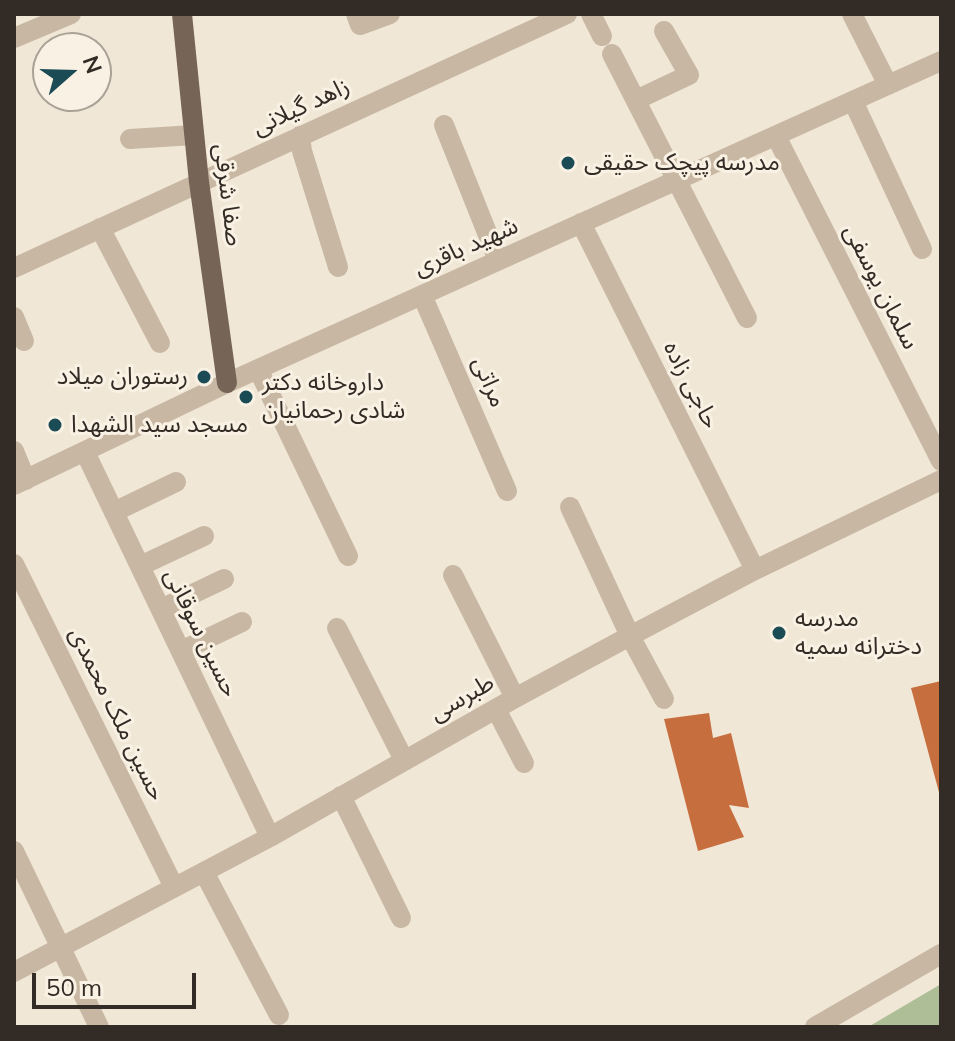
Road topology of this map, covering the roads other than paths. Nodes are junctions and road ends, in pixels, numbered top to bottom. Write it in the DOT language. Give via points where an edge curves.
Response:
graph roads {
  1 [pos="71,14"];
  2 [pos="182,14"];
  3 [pos="356,14"];
  4 [pos="390,14"];
  5 [pos="567,14"];
  6 [pos="591,14"];
  7 [pos="852,14"];
  8 [pos="44,19"];
  9 [pos="664,31"];
  10 [pos="14,38"];
  11 [pos="941,61"];
  12 [pos="888,85"];
  13 [pos="636,100"];
  14 [pos="853,101"];
  15 [pos="444,125"];
  16 [pos="194,135"];
  17 [pos="300,136"];
  18 [pos="776,136"];
  19 [pos="130,139"];
  20 [pos="677,180"];
  21 [pos="199,182"];
  22 [pos="581,223"];
  23 [pos="100,228"];
  24 [pos="922,249"];
  25 [pos="498,260"];
  26 [pos="338,267"];
  27 [pos="14,268"];
  28 [pos="422,295"];
  29 [pos="14,317"];
  30 [pos="747,318"];
  31 [pos="24,341"];
  32 [pos="160,343"];
  33 [pos="258,369"];
  34 [pos="227,383"];
  35 [pos="14,451"];
  36 [pos="85,452"];
  37 [pos="941,461"];
  38 [pos="941,480"];
  39 [pos="20,482"];
  40 [pos="176,482"];
  41 [pos="507,491"];
  42 [pos="570,507"];
  43 [pos="114,512"];
  44 [pos="204,536"];
  45 [pos="348,556"];
  46 [pos="14,564"];
  47 [pos="140,566"];
  48 [pos="755,570"];
  49 [pos="453,575"];
  50 [pos="224,579"];
  51 [pos="161,609"];
  52 [pos="242,622"];
  53 [pos="337,628"];
  54 [pos="630,636"];
  55 [pos="181,651"];
  56 [pos="515,698"];
  57 [pos="664,699"];
  58 [pos="496,709"];
  59 [pos="404,760"];
  60 [pos="524,763"];
  61 [pos="341,796"];
  62 [pos="270,837"];
  63 [pos="14,851"];
  64 [pos="204,872"];
  65 [pos="174,887"];
  66 [pos="401,918"];
  67 [pos="61,946"];
  68 [pos="941,954"];
  69 [pos="14,972"];
  70 [pos="279,1015"];
  71 [pos="99,1027"];
  72 [pos="815,1027"];
  1 -- 8 [label="street"];
  2 -- 16 [label="main road, صفا شرقی"];
  3 -- 4 [label="street" via="360,25"];
  5 -- 17 [label="street, زاهد گیلانی"];
  6 -- 13 [label="street"];
  7 -- 12 [label="street"];
  8 -- 10 [label="street"];
  9 -- 13 [label="street" via="689,75"];
  11 -- 12 [label="street, شهید باقری"];
  12 -- 14 [label="street, شهید باقری"];
  13 -- 20 [label="street"];
  14 -- 18 [label="street, شهید باقری"];
  14 -- 24 [label="street"];
  15 -- 25 [label="street"];
  16 -- 19 [label="street"];
  16 -- 21 [label="main road, صفا شرقی"];
  17 -- 21 [label="street, زاهد گیلانی"];
  17 -- 26 [label="street"];
  18 -- 20 [label="street, شهید باقری"];
  18 -- 37 [label="street, سلمان یوسفی"];
  20 -- 22 [label="street, شهید باقری"];
  20 -- 30 [label="street"];
  21 -- 23 [label="street, زاهد گیلانی"];
  21 -- 34 [label="main road, صفا شرقی"];
  22 -- 25 [label="street, شهید باقری"];
  22 -- 48 [label="street, حاجی زاده"];
  23 -- 27 [label="street, زاهد گیلانی"];
  23 -- 32 [label="street"];
  25 -- 28 [label="street, شهید باقری"];
  28 -- 33 [label="street, شهید باقری"];
  28 -- 41 [label="street, مراتی"];
  29 -- 31 [label="street"];
  33 -- 34 [label="street, شهید باقری"];
  33 -- 45 [label="street"];
  34 -- 36 [label="street, شهید باقری"];
  35 -- 39 [label="street"];
  36 -- 39 [label="street, شهید باقری"];
  36 -- 43 [label="street, حسین سوقانی"];
  38 -- 48 [label="street, طبرسی"];
  40 -- 43 [label="street"];
  42 -- 54 [label="street"];
  43 -- 47 [label="street, حسین سوقانی"];
  44 -- 47 [label="street"];
  46 -- 65 [label="street, حسین ملک محمدی"];
  47 -- 51 [label="street, حسین سوقانی"];
  48 -- 54 [label="street, طبرسی"];
  49 -- 56 [label="street"];
  50 -- 51 [label="street"];
  51 -- 55 [label="street, حسین سوقانی"];
  52 -- 55 [label="street"];
  53 -- 59 [label="street"];
  54 -- 56 [label="street, طبرسی"];
  54 -- 57 [label="street"];
  55 -- 62 [label="street, حسین سوقانی"];
  56 -- 58 [label="street, طبرسی"];
  58 -- 59 [label="street, طبرسی"];
  58 -- 60 [label="street"];
  59 -- 61 [label="street, طبرسی"];
  61 -- 62 [label="street, طبرسی"];
  61 -- 66 [label="street"];
  62 -- 64 [label="street, طبرسی"];
  63 -- 67 [label="street"];
  64 -- 65 [label="street, طبرسی"];
  64 -- 70 [label="street"];
  65 -- 67 [label="street, طبرسی"];
  67 -- 69 [label="street, طبرسی"];
  67 -- 71 [label="street"];
  68 -- 72 [label="street"];
}
